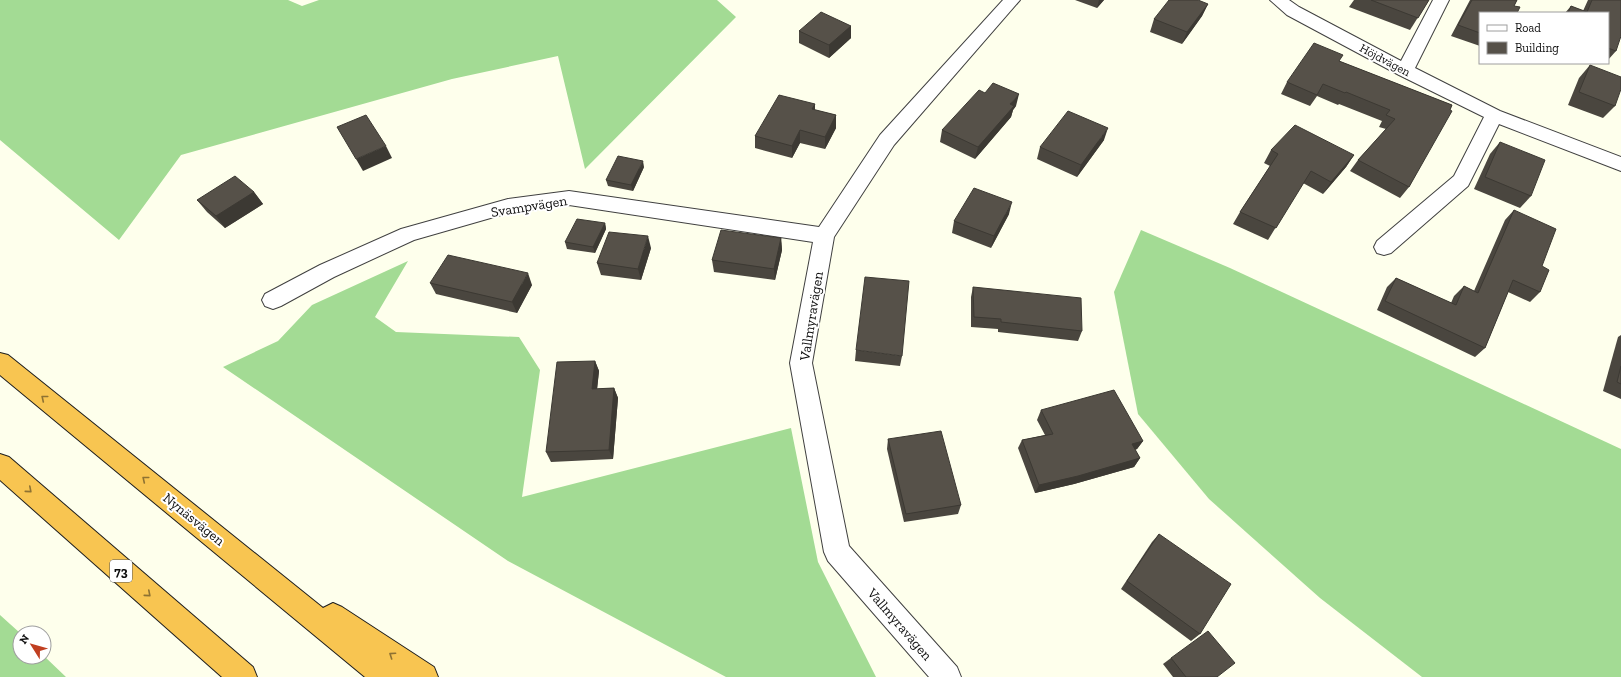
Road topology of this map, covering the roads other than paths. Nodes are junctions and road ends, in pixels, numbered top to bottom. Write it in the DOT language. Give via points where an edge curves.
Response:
graph roads {
  1 [pos="1012,0"];
  2 [pos="1278,0"];
  3 [pos="1441,0"];
  4 [pos="1405,71"];
  5 [pos="1494,115"];
  6 [pos="1621,164"];
  7 [pos="824,236"];
  8 [pos="1384,247"];
  9 [pos="273,300"];
  10 [pos="0,362"];
  11 [pos="0,465"];
  12 [pos="230,548"];
  13 [pos="243,677"];
  14 [pos="387,677"];
  15 [pos="424,677"];
  16 [pos="947,677"];
  1 -- 7 [label="street, Vallmyravägen" via="887,140"];
  2 -- 4 [label="street, Höjdvägen" via="1293,11"];
  3 -- 4 [label="street"];
  4 -- 5 [label="street, Höjdvägen"];
  5 -- 6 [label="street, Höjdvägen"];
  5 -- 8 [label="street" via="1461,181"];
  7 -- 9 [label="street, Svampvägen" via="569,198 508,206 408,234 327,271"];
  7 -- 16 [label="street, Vallmyravägen" via="801,363 837,552"];
  12 -- 10 [label="highway, Nynäsvägen, one-way"];
  11 -- 13 [label="highway, 73, one-way"];
  12 -- 14 [label="highway, Nynäsvägen"];
  15 -- 12 [label="highway, one-way"];
}
